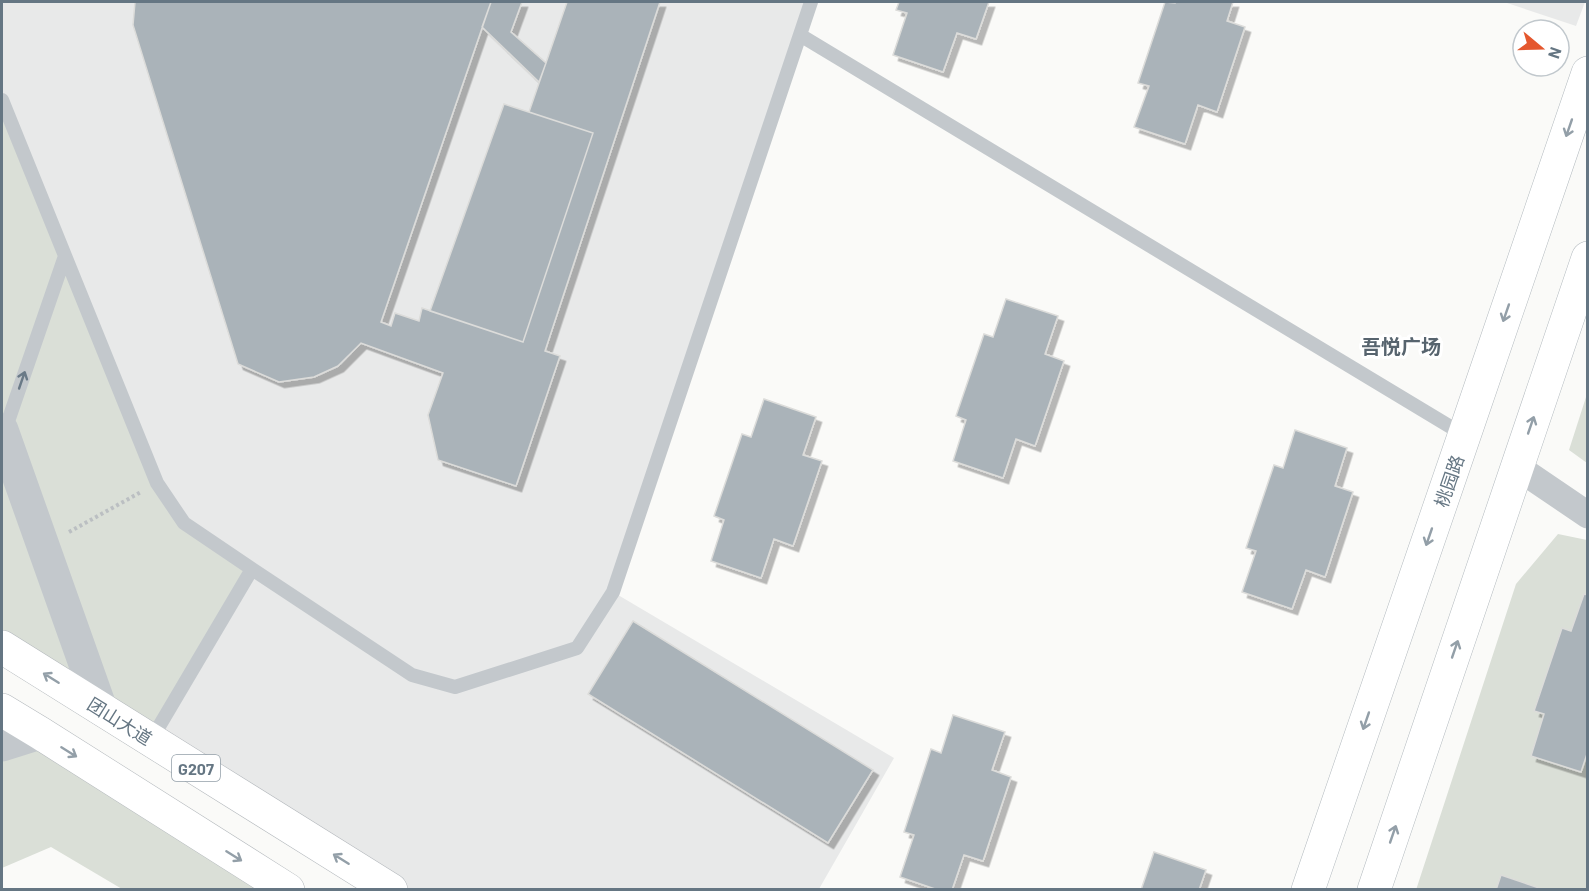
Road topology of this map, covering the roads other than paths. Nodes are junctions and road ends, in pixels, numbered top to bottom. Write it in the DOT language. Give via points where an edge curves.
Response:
graph roads {
  1 [pos="811,2"];
  2 [pos="800,35"];
  3 [pos="1587,73"];
  4 [pos="2,100"];
  5 [pos="65,256"];
  6 [pos="1587,258"];
  7 [pos="2,432"];
  8 [pos="1464,436"];
  9 [pos="1517,467"];
  10 [pos="1587,515"];
  11 [pos="252,569"];
  12 [pos="2,647"];
  13 [pos="100,709"];
  14 [pos="2,710"];
  15 [pos="40,733"];
  16 [pos="151,740"];
  17 [pos="2,745"];
  18 [pos="288,890"];
  19 [pos="391,890"];
  20 [pos="1308,890"];
  21 [pos="1374,890"];
  1 -- 2 [label="lane"];
  2 -- 8 [label="lane"];
  2 -- 11 [label="lane" via="613,592 577,648 455,687 412,675"];
  3 -- 8 [label="main road, 桃园路, one-way"];
  4 -- 5 [label="lane"];
  7 -- 5 [label="lane, one-way"];
  5 -- 11 [label="lane" via="157,483 184,523"];
  9 -- 6 [label="main road, one-way"];
  7 -- 13 [label="street"];
  8 -- 20 [label="main road, 桃园路, one-way"];
  9 -- 10 [label="street"];
  21 -- 9 [label="main road, one-way"];
  11 -- 16 [label="lane"];
  13 -- 12 [label="main road, 团山大道 / G207, one-way"];
  13 -- 16 [label="main road, 团山大道 / G207"];
  14 -- 15 [label="main road"];
  15 -- 17 [label="street"];
  15 -- 18 [label="main road, one-way"];
  19 -- 16 [label="main road, 团山大道 / G207, one-way"];
}
